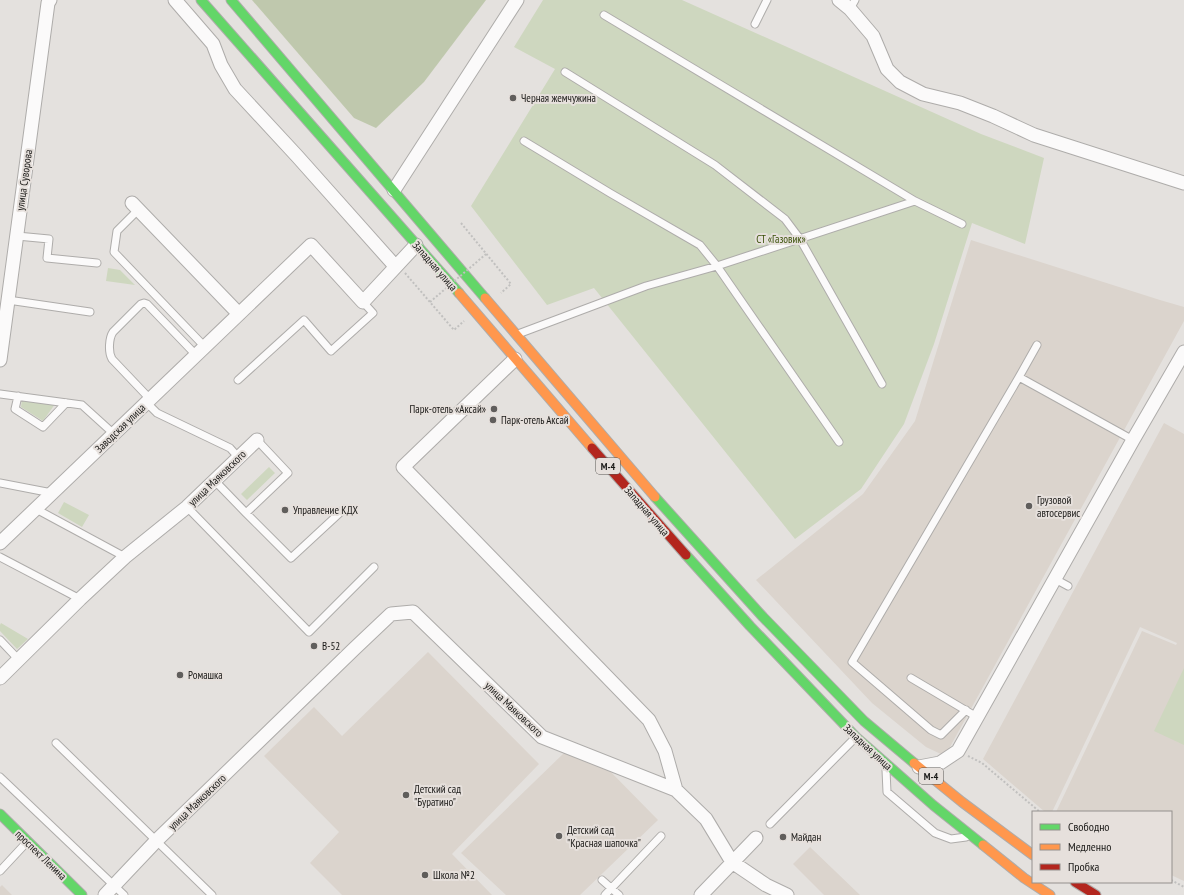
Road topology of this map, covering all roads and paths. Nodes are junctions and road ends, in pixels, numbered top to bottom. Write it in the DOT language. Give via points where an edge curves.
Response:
graph roads {
  1 [pos="50,0"];
  2 [pos="175,0"];
  3 [pos="201,0"];
  4 [pos="231,0"];
  5 [pos="517,0"];
  6 [pos="768,0"];
  7 [pos="839,0"];
  8 [pos="853,5"];
  9 [pos="604,14"];
  10 [pos="755,24"];
  11 [pos="565,72"];
  12 [pos="524,141"];
  13 [pos="1184,183"];
  14 [pos="394,190"];
  15 [pos="915,202"];
  16 [pos="135,207"];
  17 [pos="461,222"];
  18 [pos="962,224"];
  19 [pos="17,236"];
  20 [pos="800,239"];
  21 [pos="416,245"];
  22 [pos="486,254"];
  23 [pos="97,263"];
  24 [pos="717,266"];
  25 [pos="400,269"];
  26 [pos="511,284"];
  27 [pos="8,300"];
  28 [pos="363,302"];
  29 [pos="430,302"];
  30 [pos="90,312"];
  31 [pos="240,314"];
  32 [pos="454,330"];
  33 [pos="516,334"];
  34 [pos="1037,345"];
  35 [pos="200,351"];
  36 [pos="1184,352"];
  37 [pos="515,359"];
  38 [pos="0,360"];
  39 [pos="1019,377"];
  40 [pos="238,380"];
  41 [pos="882,384"];
  42 [pos="0,394"];
  43 [pos="18,396"];
  44 [pos="149,401"];
  45 [pos="66,403"];
  46 [pos="114,434"];
  47 [pos="257,440"];
  48 [pos="1133,440"];
  49 [pos="839,442"];
  50 [pos="239,458"];
  51 [pos="215,481"];
  52 [pos="0,483"];
  53 [pos="53,493"];
  54 [pos="187,507"];
  55 [pos="36,509"];
  56 [pos="344,509"];
  57 [pos="246,513"];
  58 [pos="0,543"];
  59 [pos="0,557"];
  60 [pos="125,557"];
  61 [pos="374,567"];
  62 [pos="1055,579"];
  63 [pos="1068,586"];
  64 [pos="80,599"];
  65 [pos="0,640"];
  66 [pos="19,660"];
  67 [pos="0,678"];
  68 [pos="911,678"];
  69 [pos="966,710"];
  70 [pos="977,717"];
  71 [pos="856,737"];
  72 [pos="56,743"];
  73 [pos="958,751"];
  74 [pos="886,764"];
  75 [pos="919,767"];
  76 [pos="0,777"];
  77 [pos="676,790"];
  78 [pos="1039,811"];
  79 [pos="0,814"];
  80 [pos="770,824"];
  81 [pos="661,836"];
  82 [pos="972,837"];
  83 [pos="756,838"];
  84 [pos="157,840"];
  85 [pos="28,842"];
  86 [pos="1032,854"];
  87 [pos="732,862"];
  88 [pos="0,871"];
  89 [pos="602,880"];
  90 [pos="1172,881"];
  91 [pos="1077,883"];
  92 [pos="114,885"];
  93 [pos="1184,887"];
  94 [pos="612,888"];
  95 [pos="82,895"];
  96 [pos="105,895"];
  97 [pos="124,895"];
  98 [pos="212,895"];
  99 [pos="605,895"];
  100 [pos="618,895"];
  101 [pos="701,895"];
  102 [pos="787,895"];
  103 [pos="1050,895"];
  104 [pos="1096,895"];
  1 -- 19 [label="street, улица Суворова"];
  2 -- 25 [label="street" via="213,44 221,65 235,89"];
  3 -- 21 [label="main road, Западная улица / М-4"];
  4 -- 14 [label="main road, Западная улица / М-4"];
  5 -- 14 [label="street"];
  6 -- 10 [label="lane"];
  7 -- 8 [label="street"];
  8 -- 13 [label="street" via="873,36 887,69 900,82 923,94 960,103 1034,135"];
  9 -- 15 [label="lane"];
  11 -- 20 [label="lane" via="715,165 785,219"];
  12 -- 24 [label="lane" via="700,245"];
  14 -- 33 [label="main road, Западная улица / М-4"];
  15 -- 18 [label="lane"];
  15 -- 20 [label="lane"];
  16 -- 31 [label="street"];
  16 -- 35 [label="lane" via="117,231 114,252"];
  17 -- 22 [label="path"];
  19 -- 23 [label="lane" via="49,239 47,258"];
  19 -- 27 [label="street, улица Суворова"];
  20 -- 24 [label="lane"];
  20 -- 41 [label="lane"];
  21 -- 25 [label="street"];
  21 -- 37 [label="main road, Западная улица / М-4"];
  22 -- 26 [label="path"];
  22 -- 29 [label="path, bridge"];
  24 -- 33 [label="lane" via="646,286"];
  24 -- 49 [label="lane"];
  25 -- 28 [label="street"];
  25 -- 29 [label="path"];
  27 -- 30 [label="lane"];
  27 -- 38 [label="street, улица Суворова"];
  28 -- 31 [label="street, Заводская улица" via="311,245"];
  28 -- 40 [label="lane" via="373,313 331,351 304,320"];
  29 -- 32 [label="path"];
  31 -- 35 [label="street, Заводская улица"];
  33 -- 75 [label="main road, Западная улица / М-4" via="666,510 763,617 864,720"];
  34 -- 39 [label="lane"];
  35 -- 44 [label="street, Заводская улица"];
  35 -- 44 [label="lane" via="144,303 111,334 112,359"];
  36 -- 48 [label="street"];
  37 -- 71 [label="main road, Западная улица / М-4" via="653,519"];
  37 -- 77 [label="street" via="403,467 649,720 665,752"];
  39 -- 48 [label="lane"];
  39 -- 69 [label="lane" via="852,662 931,730 941,735"];
  42 -- 43 [label="lane"];
  43 -- 45 [label="lane"];
  43 -- 45 [label="lane" via="15,409 43,427"];
  44 -- 46 [label="street, Заводская улица"];
  44 -- 50 [label="lane" via="157,413 230,448"];
  45 -- 46 [label="lane" via="82,405"];
  46 -- 53 [label="street, Заводская улица"];
  47 -- 50 [label="street, улица Маяковского"];
  47 -- 57 [label="lane" via="288,472"];
  48 -- 62 [label="street"];
  50 -- 51 [label="street, улица Маяковского"];
  51 -- 54 [label="street, улица Маяковского"];
  51 -- 57 [label="lane"];
  52 -- 53 [label="lane"];
  53 -- 55 [label="street, Заводская улица"];
  54 -- 60 [label="street, улица Маяковского"];
  54 -- 61 [label="lane" via="310,632"];
  55 -- 58 [label="street, Заводская улица"];
  55 -- 60 [label="lane"];
  56 -- 57 [label="lane" via="291,558"];
  59 -- 64 [label="lane"];
  60 -- 64 [label="street, улица Маяковского"];
  62 -- 63 [label="lane"];
  62 -- 70 [label="street"];
  64 -- 66 [label="street, улица Маяковского"];
  65 -- 66 [label="lane"];
  66 -- 67 [label="street, улица Маяковского"];
  68 -- 69 [label="lane"];
  69 -- 70 [label="lane"];
  70 -- 73 [label="street"];
  71 -- 74 [label="main road, Западная улица / М-4"];
  71 -- 80 [label="lane"];
  72 -- 84 [label="lane"];
  73 -- 75 [label="street" via="940,763"];
  73 -- 78 [label="path" via="982,763"];
  74 -- 82 [label="main road, Западная улица / М-4"];
  74 -- 82 [label="lane" via="887,792 935,833 951,839"];
  75 -- 86 [label="main road, Западная улица / М-4"];
  76 -- 92 [label="lane"];
  77 -- 84 [label="street, улица Маяковского" via="542,737 413,612 391,614"];
  77 -- 87 [label="street" via="706,819"];
  79 -- 85 [label="main road, проспект Ленина"];
  81 -- 94 [label="lane"];
  82 -- 103 [label="main road, Западная улица / М-4"];
  83 -- 87 [label="street"];
  84 -- 92 [label="street, улица Маяковского"];
  84 -- 98 [label="lane"];
  85 -- 88 [label="lane"];
  85 -- 95 [label="main road, проспект Ленина"];
  87 -- 101 [label="street"];
  87 -- 102 [label="street" via="766,885"];
  89 -- 94 [label="lane"];
  90 -- 93 [label="path"];
  91 -- 104 [label="main road"];
  92 -- 96 [label="street, улица Маяковского"];
  92 -- 97 [label="lane"];
  94 -- 99 [label="lane"];
  94 -- 100 [label="lane"];
}
